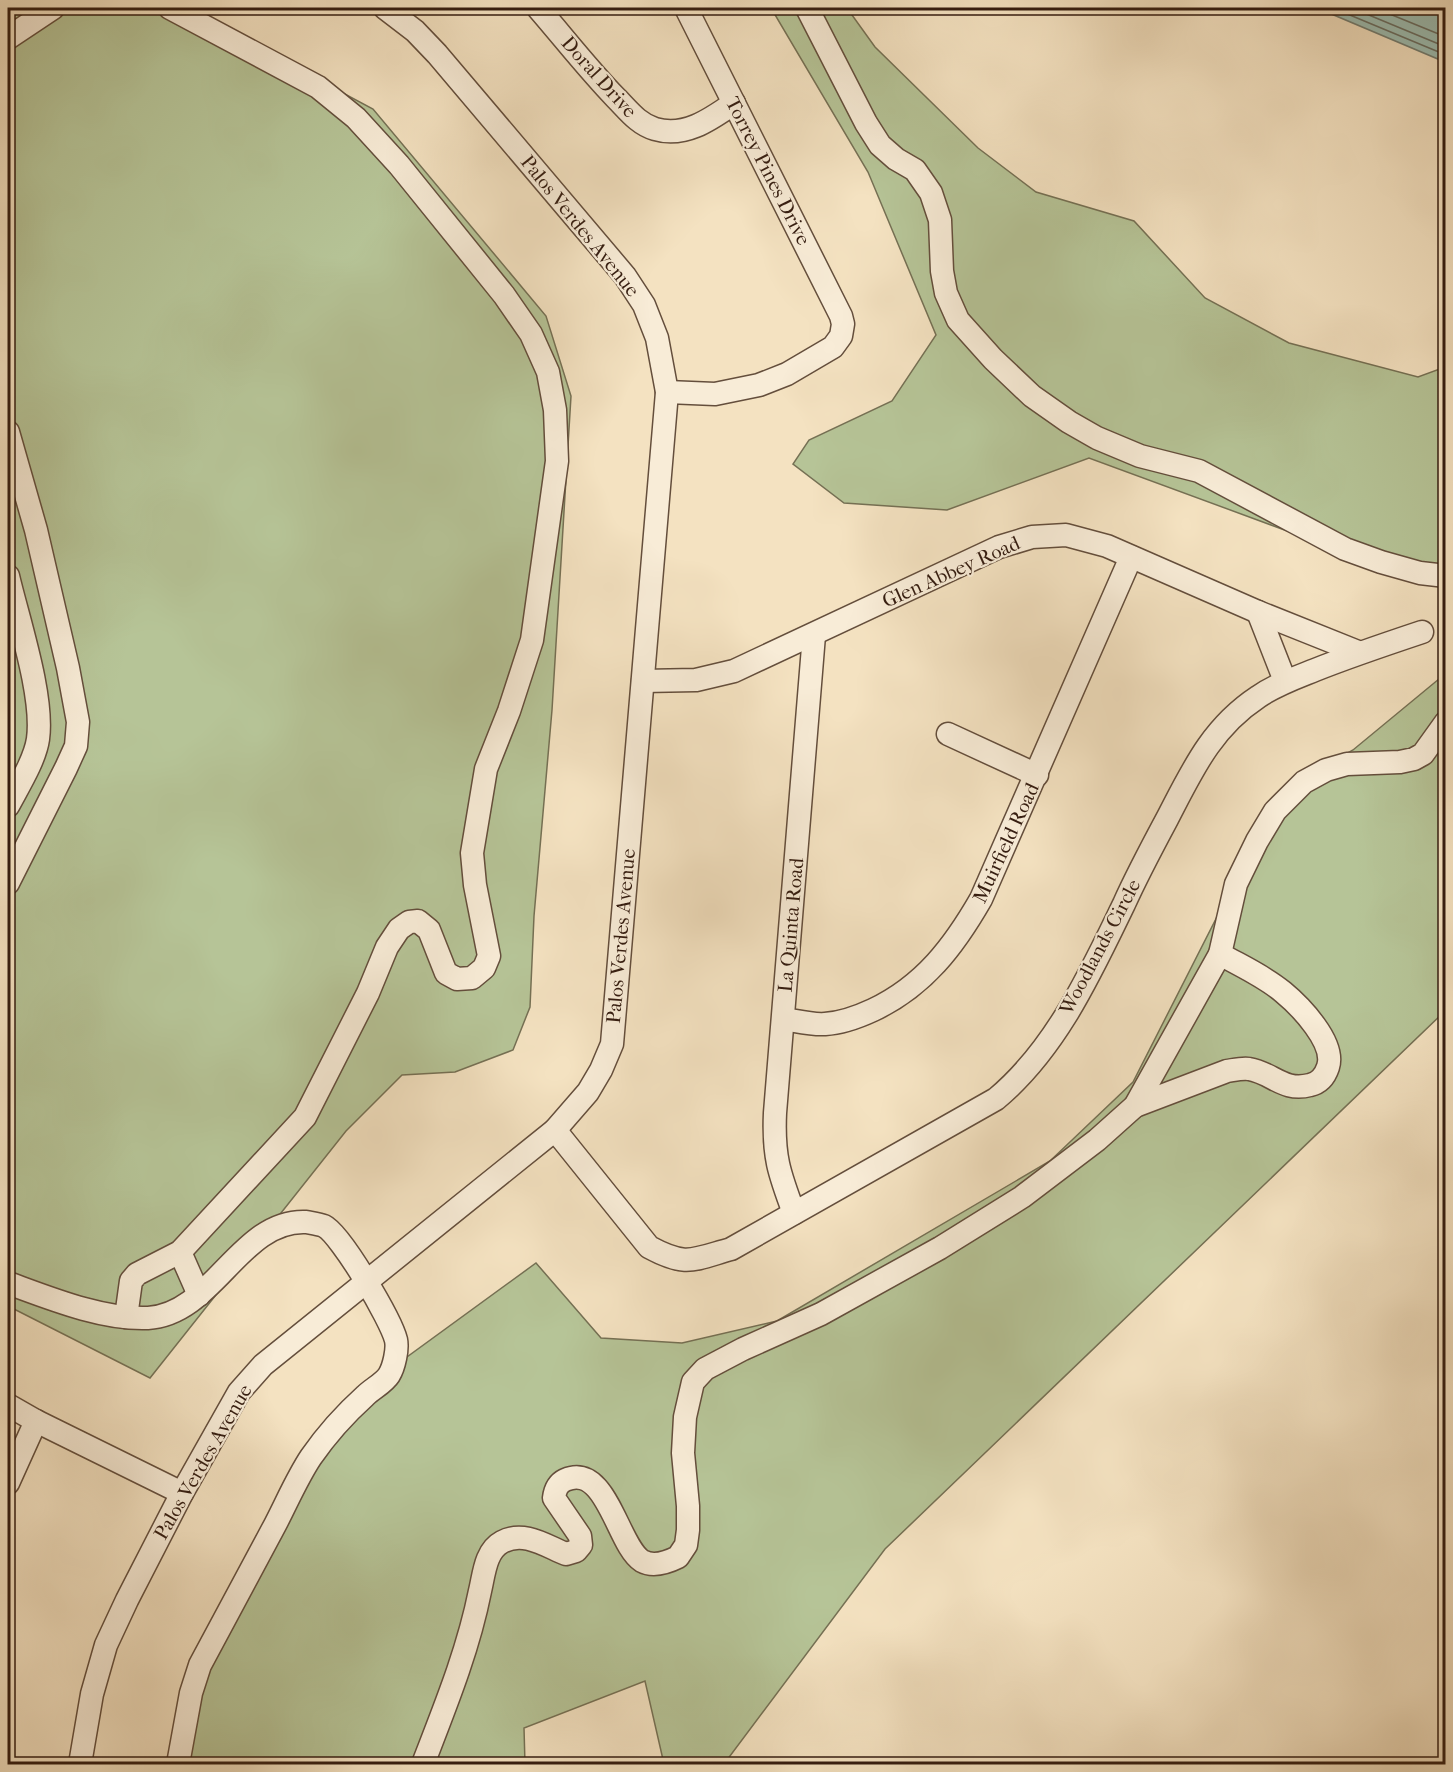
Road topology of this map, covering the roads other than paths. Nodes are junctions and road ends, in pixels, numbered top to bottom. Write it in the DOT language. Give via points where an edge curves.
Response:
graph roads {
  1 [pos="53,8"];
  2 [pos="170,8"];
  3 [pos="384,8"];
  4 [pos="538,8"];
  5 [pos="686,8"];
  6 [pos="807,8"];
  7 [pos="8,38"];
  8 [pos="734,103"];
  9 [pos="667,392"];
  10 [pos="8,432"];
  11 [pos="1131,557"];
  12 [pos="8,576"];
  13 [pos="1446,576"];
  14 [pos="1258,612"];
  15 [pos="1422,632"];
  16 [pos="814,634"];
  17 [pos="1358,652"];
  18 [pos="643,681"];
  19 [pos="1285,681"];
  20 [pos="1446,722"];
  21 [pos="948,734"];
  22 [pos="1037,775"];
  23 [pos="8,806"];
  24 [pos="8,883"];
  25 [pos="1220,954"];
  26 [pos="784,1019"];
  27 [pos="1135,1106"];
  28 [pos="555,1130"];
  29 [pos="794,1213"];
  30 [pos="180,1252"];
  31 [pos="8,1283"];
  32 [pos="366,1283"];
  33 [pos="199,1295"];
  34 [pos="126,1317"];
  35 [pos="8,1405"];
  36 [pos="36,1421"];
  37 [pos="8,1483"];
  38 [pos="182,1493"];
  39 [pos="80,1764"];
  40 [pos="178,1764"];
  41 [pos="423,1764"];
  1 -- 7 [label="street"];
  2 -- 30 [label="street" via="318,87 356,118 399,165 531,334 548,372 555,410 557,461 532,640 486,769 476,822 472,853 489,956 484,968 472,978 457,979 446,973 429,930 418,921 399,929 305,1117"];
  3 -- 9 [label="street, Palos Verdes Avenue" via="416,31 437,54 625,276 644,305 657,338"];
  4 -- 8 [label="street, Doral Drive" via="641,124 657,130 679,131 705,124"];
  5 -- 8 [label="street, Torrey Pines Drive"];
  6 -- 13 [label="street" via="880,146 915,170 931,193 940,220 946,293 958,320 1032,396 1097,438 1140,456 1198,471 1345,549 1420,573"];
  8 -- 9 [label="street, Torrey Pines Drive" via="841,316 841,336 833,347 787,374 759,385 715,394"];
  9 -- 18 [label="street, Palos Verdes Avenue"];
  10 -- 24 [label="street" via="36,530 78,722 76,746"];
  11 -- 14 [label="street, Glen Abbey Road"];
  11 -- 16 [label="street, Glen Abbey Road" via="1066,535 1032,537 999,547"];
  11 -- 22 [label="street, Muirfield Road"];
  12 -- 23 [label="street" via="34,684 38,740"];
  14 -- 17 [label="street, Glen Abbey Road"];
  14 -- 19 [label="street"];
  15 -- 17 [label="street, Woodlands Circle"];
  16 -- 18 [label="street, Glen Abbey Road" via="734,671 696,680"];
  16 -- 26 [label="street, La Quinta Road"];
  17 -- 19 [label="street, Woodlands Circle"];
  18 -- 28 [label="street, Palos Verdes Avenue" via="612,1044 588,1092"];
  19 -- 29 [label="street, Woodlands Circle" via="1232,717 1208,743 1134,881 1081,992 1011,1086 996,1100"];
  20 -- 25 [label="street" via="1423,754 1400,762 1347,764 1326,770 1304,782 1275,811 1236,884"];
  21 -- 22 [label="street"];
  22 -- 26 [label="street, Muirfield Road" via="981,899 961,934 927,974 895,1000 853,1019 824,1024"];
  25 -- 27 [label="street"];
  25 -- 27 [label="street" via="1283,992 1300,1008 1326,1042 1329,1065 1323,1078 1300,1088 1252,1070 1227,1071"];
  26 -- 29 [label="street, La Quinta Road" via="774,1142 778,1169"];
  27 -- 41 [label="street" via="1022,1197 940,1248 820,1314 705,1369 693,1382 685,1417 688,1530 686,1545 678,1557 660,1563 643,1561 590,1480 572,1478 557,1485 554,1498 580,1536 581,1545 566,1554 538,1541 516,1538 501,1542 494,1550 487,1562 472,1631"];
  28 -- 29 [label="street, Woodlands Circle" via="649,1247 667,1257 687,1262 731,1249"];
  28 -- 32 [label="street, Palos Verdes Avenue"];
  30 -- 33 [label="street"];
  30 -- 34 [label="street" via="143,1270 131,1281"];
  31 -- 34 [label="street"];
  32 -- 33 [label="street" via="338,1239 325,1226 305,1222 280,1227 256,1240"];
  32 -- 38 [label="street, Palos Verdes Avenue" via="251,1378 239,1392"];
  32 -- 40 [label="street" via="381,1305 397,1342 389,1375 335,1425 310,1458 200,1665"];
  33 -- 34 [label="street" via="175,1311 149,1318"];
  35 -- 36 [label="street"];
  36 -- 37 [label="street"];
  36 -- 38 [label="street"];
  38 -- 39 [label="street, Palos Verdes Avenue" via="106,1645 92,1694"];
}
